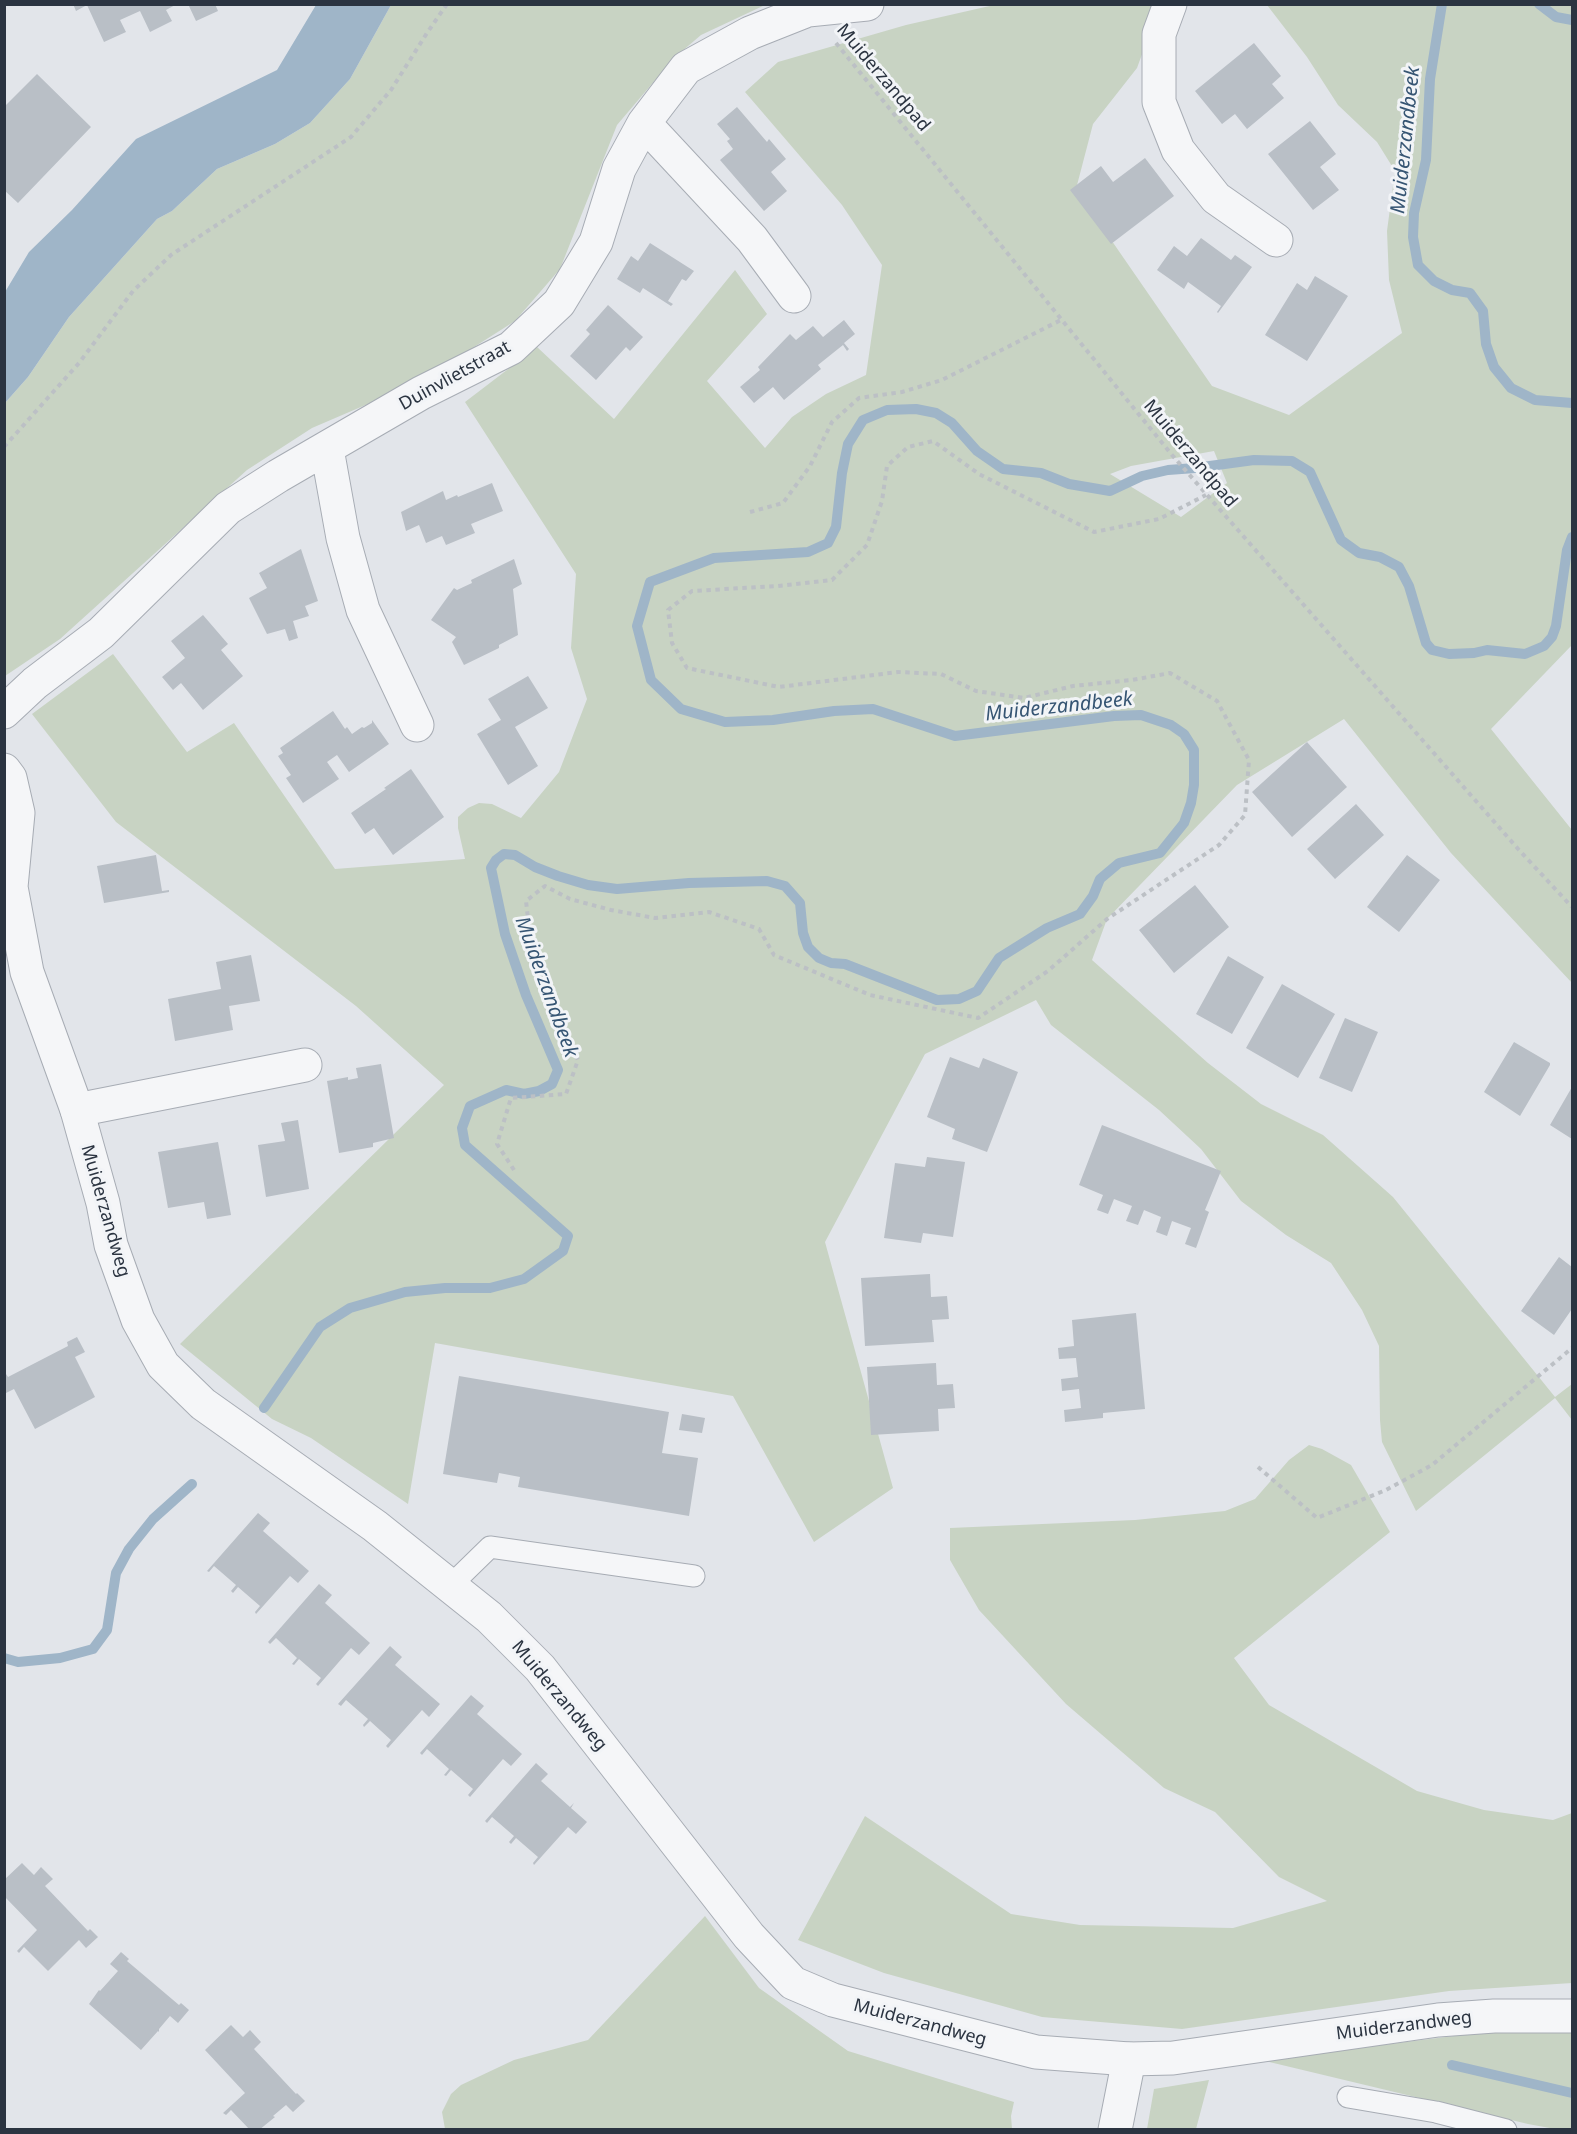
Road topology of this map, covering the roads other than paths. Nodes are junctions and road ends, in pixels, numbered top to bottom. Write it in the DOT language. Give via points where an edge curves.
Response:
graph roads {
  1 [pos="867,4"];
  2 [pos="1170,4"];
  3 [pos="644,123"];
  4 [pos="1276,240"];
  5 [pos="794,296"];
  6 [pos="327,449"];
  7 [pos="4,712"];
  8 [pos="417,725"];
  9 [pos="4,770"];
  10 [pos="305,1065"];
  11 [pos="77,1110"];
  12 [pos="694,1576"];
  13 [pos="450,1586"];
  14 [pos="1572,2016"];
  15 [pos="1129,2060"];
  16 [pos="1347,2097"];
  17 [pos="1115,2130"];
  18 [pos="1506,2130"];
  1 -- 3 [label="street, Duinvlietstraat" via="808,10 750,33 686,68"];
  2 -- 4 [label="street" via="1159,34 1159,102 1178,150 1216,198"];
  3 -- 5 [label="street" via="752,239"];
  3 -- 6 [label="street, Duinvlietstraat" via="619,169 596,242 559,303 511,348 422,393"];
  6 -- 7 [label="street, Duinvlietstraat" via="228,508 101,633"];
  6 -- 8 [label="street" via="343,538 363,610"];
  9 -- 11 [label="street, Muiderzandweg" via="10,778 18,813 11,887 27,972"];
  10 -- 11 [label="street"];
  11 -- 13 [label="street, Muiderzandweg" via="111,1245 138,1320 163,1365 203,1404 375,1526"];
  12 -- 13 [label="lane" via="490,1546"];
  13 -- 15 [label="street, Muiderzandweg" via="489,1617 540,1668 748,1936 793,1983 832,2000 1025,2049"];
  14 -- 15 [label="street, Muiderzandweg" via="1437,2020 1173,2058"];
  15 -- 17 [label="street"];
  16 -- 18 [label="lane" via="1436,2112"];
}
